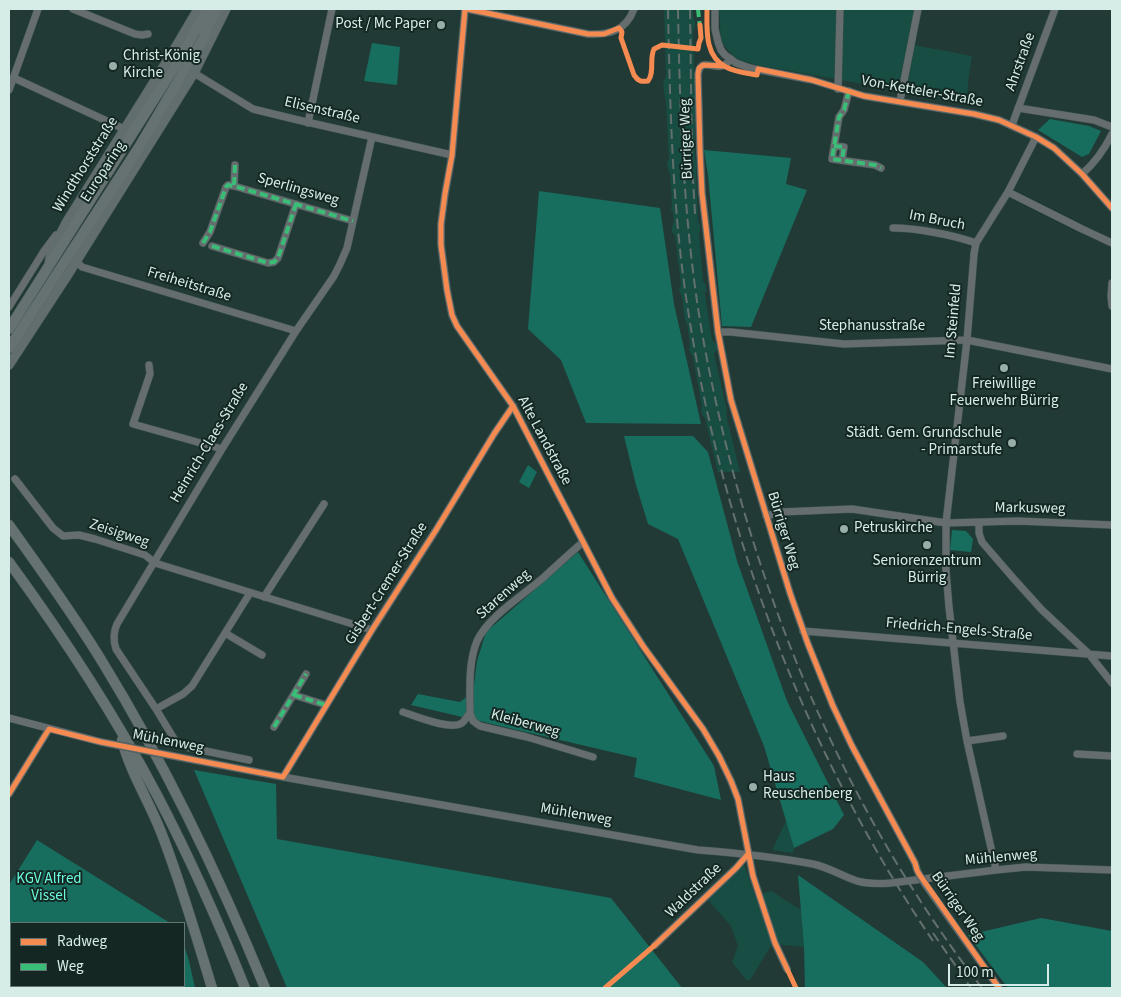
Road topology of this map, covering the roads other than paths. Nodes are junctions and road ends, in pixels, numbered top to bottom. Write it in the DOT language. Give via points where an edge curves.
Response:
graph roads {
  1 [pos="38,9"];
  2 [pos="72,9"];
  3 [pos="198,9"];
  4 [pos="208,9"];
  5 [pos="217,9"];
  6 [pos="226,9"];
  7 [pos="332,9"];
  8 [pos="466,9"];
  9 [pos="634,9"];
  10 [pos="715,9"];
  11 [pos="840,9"];
  12 [pos="918,9"];
  13 [pos="1055,9"];
  14 [pos="148,34"];
  15 [pos="731,59"];
  16 [pos="194,74"];
  17 [pos="14,78"];
  18 [pos="838,89"];
  19 [pos="9,90"];
  20 [pos="849,91"];
  21 [pos="900,101"];
  22 [pos="1018,108"];
  23 [pos="308,123"];
  24 [pos="1012,125"];
  25 [pos="1112,128"];
  26 [pos="124,129"];
  27 [pos="1112,134"];
  28 [pos="372,137"];
  29 [pos="1036,137"];
  30 [pos="452,155"];
  31 [pos="235,165"];
  32 [pos="880,168"];
  33 [pos="1082,174"];
  34 [pos="231,186"];
  35 [pos="1008,192"];
  36 [pos="296,204"];
  37 [pos="1112,208"];
  38 [pos="353,220"];
  39 [pos="66,224"];
  40 [pos="893,228"];
  41 [pos="203,242"];
  42 [pos="976,243"];
  43 [pos="1112,243"];
  44 [pos="212,246"];
  45 [pos="76,261"];
  46 [pos="49,266"];
  47 [pos="1112,283"];
  48 [pos="1112,306"];
  49 [pos="9,307"];
  50 [pos="9,329"];
  51 [pos="296,331"];
  52 [pos="718,332"];
  53 [pos="966,340"];
  54 [pos="9,348"];
  55 [pos="9,365"];
  56 [pos="149,365"];
  57 [pos="1112,369"];
  58 [pos="514,406"];
  59 [pos="222,449"];
  60 [pos="15,479"];
  61 [pos="324,504"];
  62 [pos="766,516"];
  63 [pos="979,522"];
  64 [pos="946,523"];
  65 [pos="9,525"];
  66 [pos="1112,525"];
  67 [pos="582,542"];
  68 [pos="9,562"];
  69 [pos="155,563"];
  70 [pos="250,593"];
  71 [pos="264,597"];
  72 [pos="372,630"];
  73 [pos="803,631"];
  74 [pos="225,633"];
  75 [pos="953,643"];
  76 [pos="1089,654"];
  77 [pos="262,656"];
  78 [pos="1112,656"];
  79 [pos="306,674"];
  80 [pos="1112,683"];
  81 [pos="294,695"];
  82 [pos="326,705"];
  83 [pos="156,709"];
  84 [pos="403,712"];
  85 [pos="470,713"];
  86 [pos="9,718"];
  87 [pos="119,727"];
  88 [pos="274,727"];
  89 [pos="49,729"];
  90 [pos="1004,736"];
  91 [pos="967,741"];
  92 [pos="186,747"];
  93 [pos="1077,754"];
  94 [pos="1112,756"];
  95 [pos="593,757"];
  96 [pos="249,760"];
  97 [pos="283,776"];
  98 [pos="9,794"];
  99 [pos="748,854"];
  100 [pos="996,870"];
  101 [pos="1112,870"];
  102 [pos="655,946"];
  103 [pos="787,970"];
  104 [pos="212,988"];
  105 [pos="245,988"];
  106 [pos="265,988"];
  107 [pos="999,988"];
  1 -- 17 [label="street"];
  2 -- 14 [label="street" via="135,34"];
  3 -- 26 [label="main road, Windthorststraße"];
  4 -- 46 [label="highway, Europaring"];
  5 -- 54 [label="highway, Europaring" via="139,147"];
  6 -- 16 [label="main road"];
  7 -- 23 [label="street"];
  8 -- 9 [label="street" via="601,34 623,26"];
  8 -- 30 [label="street, Alte Landstraße"];
  10 -- 15 [label="street" via="718,42"];
  11 -- 18 [label="street"];
  12 -- 21 [label="street"];
  13 -- 22 [label="street, Ahrstraße"];
  15 -- 18 [label="street, Von-Ketteler-Straße" via="750,68 812,80"];
  15 -- 52 [label="street, Bürriger Weg" via="723,66 703,65 698,74 702,193"];
  16 -- 23 [label="street, Elisenstraße" via="253,109"];
  16 -- 45 [label="main road"];
  17 -- 19 [label="street"];
  17 -- 26 [label="street"];
  18 -- 20 [label="street, Von-Ketteler-Straße"];
  20 -- 21 [label="street, Von-Ketteler-Straße"];
  20 -- 32 [label="street" via="839,117 832,159"];
  21 -- 24 [label="street, Von-Ketteler-Straße" via="986,116"];
  22 -- 24 [label="street, Ahrstraße"];
  22 -- 25 [label="street" via="1094,120"];
  23 -- 28 [label="street, Elisenstraße"];
  24 -- 29 [label="street, Von-Ketteler-Straße"];
  26 -- 39 [label="main road, Windthorststraße"];
  27 -- 33 [label="street" via="1103,152"];
  28 -- 30 [label="street, Elisenstraße"];
  28 -- 38 [label="street, Heinrich-Claes-Straße"];
  29 -- 33 [label="street, Von-Ketteler-Straße" via="1054,148"];
  29 -- 35 [label="street, Im Steinfeld"];
  30 -- 58 [label="street, Alte Landstraße" via="441,224 441,245 452,314 457,326"];
  31 -- 34 [label="street, Sperlingsweg"];
  33 -- 37 [label="street, Von-Ketteler-Straße"];
  34 -- 36 [label="street, Sperlingsweg"];
  34 -- 41 [label="street" via="226,187 210,232"];
  35 -- 42 [label="street, Im Steinfeld"];
  35 -- 43 [label="street"];
  36 -- 38 [label="street, Sperlingsweg"];
  36 -- 44 [label="street" via="274,262"];
  38 -- 51 [label="street, Heinrich-Claes-Straße" via="347,248 334,276"];
  39 -- 46 [label="main road" via="51,252"];
  39 -- 49 [label="street, Windthorststraße" via="44,251"];
  40 -- 42 [label="street, Im Bruch" via="922,230"];
  42 -- 53 [label="street, Im Steinfeld"];
  45 -- 51 [label="street, Freiheitstraße" via="82,267"];
  45 -- 55 [label="main road"];
  46 -- 50 [label="highway, Europaring"];
  47 -- 48 [label="street"];
  51 -- 59 [label="street, Heinrich-Claes-Straße"];
  52 -- 53 [label="street, Stephanusstraße" via="844,344"];
  52 -- 62 [label="street, Bürriger Weg" via="731,400"];
  53 -- 57 [label="street, Stephanusstraße"];
  53 -- 64 [label="street, Im Steinfeld"];
  56 -- 59 [label="street" via="150,374 133,424"];
  58 -- 67 [label="street, Alte Landstraße"];
  58 -- 72 [label="street, Gisbert-Cremer-Straße"];
  59 -- 69 [label="street, Heinrich-Claes-Straße"];
  60 -- 69 [label="street, Zeisigweg" via="63,536 95,539 145,555"];
  61 -- 71 [label="street"];
  62 -- 64 [label="street, Markusweg" via="780,512 852,509"];
  62 -- 73 [label="street, Bürriger Weg"];
  63 -- 64 [label="street, Markusweg"];
  63 -- 66 [label="street, Markusweg"];
  63 -- 76 [label="street" via="982,542 1042,610"];
  64 -- 75 [label="street, Im Steinfeld" via="946,571"];
  65 -- 106 [label="highway" via="103,663 174,789"];
  67 -- 85 [label="street, Starenweg" via="484,629 472,662"];
  67 -- 99 [label="street, Alte Landstraße" via="612,598 719,756 738,799"];
  68 -- 87 [label="highway"];
  69 -- 70 [label="street, Zeisigweg"];
  69 -- 83 [label="street, Heinrich-Claes-Straße" via="117,624 113,641"];
  70 -- 71 [label="street, Zeisigweg"];
  70 -- 74 [label="street"];
  71 -- 72 [label="street, Zeisigweg"];
  72 -- 82 [label="street, Gisbert-Cremer-Straße"];
  73 -- 75 [label="street, Friedrich-Engels-Straße"];
  73 -- 107 [label="street, Bürriger Weg, bridge" via="852,746 919,874"];
  74 -- 77 [label="street"];
  74 -- 83 [label="street" via="192,686"];
  75 -- 76 [label="street, Friedrich-Engels-Straße"];
  75 -- 91 [label="street, Im Steinfeld"];
  76 -- 78 [label="street, Friedrich-Engels-Straße"];
  76 -- 80 [label="street"];
  79 -- 81 [label="street"];
  81 -- 82 [label="street"];
  81 -- 88 [label="street"];
  82 -- 97 [label="street, Gisbert-Cremer-Straße"];
  83 -- 92 [label="street, Heinrich-Claes-Straße" via="176,742"];
  84 -- 85 [label="street, Kleiberweg" via="455,726"];
  85 -- 95 [label="street, Kleiberweg" via="480,726"];
  86 -- 89 [label="street, Mühlenweg"];
  87 -- 104 [label="highway" via="126,755 172,860"];
  87 -- 105 [label="highway" via="189,859"];
  89 -- 97 [label="street, Mühlenweg, bridge" via="101,742"];
  89 -- 98 [label="street"];
  90 -- 91 [label="street"];
  91 -- 100 [label="street, Im Steinfeld"];
  92 -- 96 [label="street, Mühlenweg"];
  93 -- 94 [label="street"];
  97 -- 99 [label="street, Mühlenweg" via="698,850"];
  99 -- 100 [label="street, Mühlenweg" via="816,865 856,881 874,884"];
  99 -- 102 [label="street, Waldstraße"];
  99 -- 103 [label="street, Alte Landstraße" via="775,943"];
  100 -- 101 [label="street, Mühlenweg" via="1026,867"];
}
